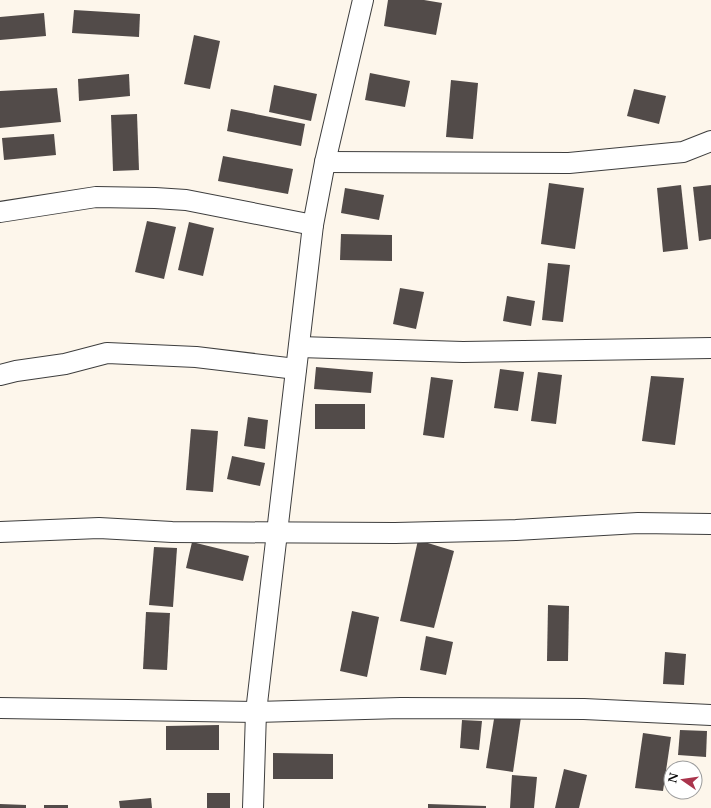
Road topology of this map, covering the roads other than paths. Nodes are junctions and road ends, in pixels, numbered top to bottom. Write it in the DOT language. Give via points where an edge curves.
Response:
graph roads {
  1 [pos="363,0"];
  2 [pos="711,141"];
  3 [pos="324,162"];
  4 [pos="0,212"];
  5 [pos="313,225"];
  6 [pos="299,347"];
  7 [pos="711,348"];
  8 [pos="296,369"];
  9 [pos="0,375"];
  10 [pos="711,524"];
  11 [pos="0,532"];
  12 [pos="276,533"];
  13 [pos="0,708"];
  14 [pos="256,712"];
  15 [pos="711,715"];
  16 [pos="253,808"];
  1 -- 3 [label="street"];
  2 -- 3 [label="street" via="683,152 569,164"];
  3 -- 5 [label="street"];
  4 -- 5 [label="street" via="96,197 155,198 186,200"];
  5 -- 6 [label="street"];
  6 -- 7 [label="street" via="464,352"];
  6 -- 8 [label="street"];
  8 -- 9 [label="street" via="196,357 107,353 65,364"];
  8 -- 12 [label="street"];
  10 -- 12 [label="street" via="638,523 410,533"];
  11 -- 12 [label="street" via="99,528"];
  12 -- 14 [label="street"];
  13 -- 14 [label="street"];
  14 -- 15 [label="street" via="401,708 584,708"];
  14 -- 16 [label="street"];
}
